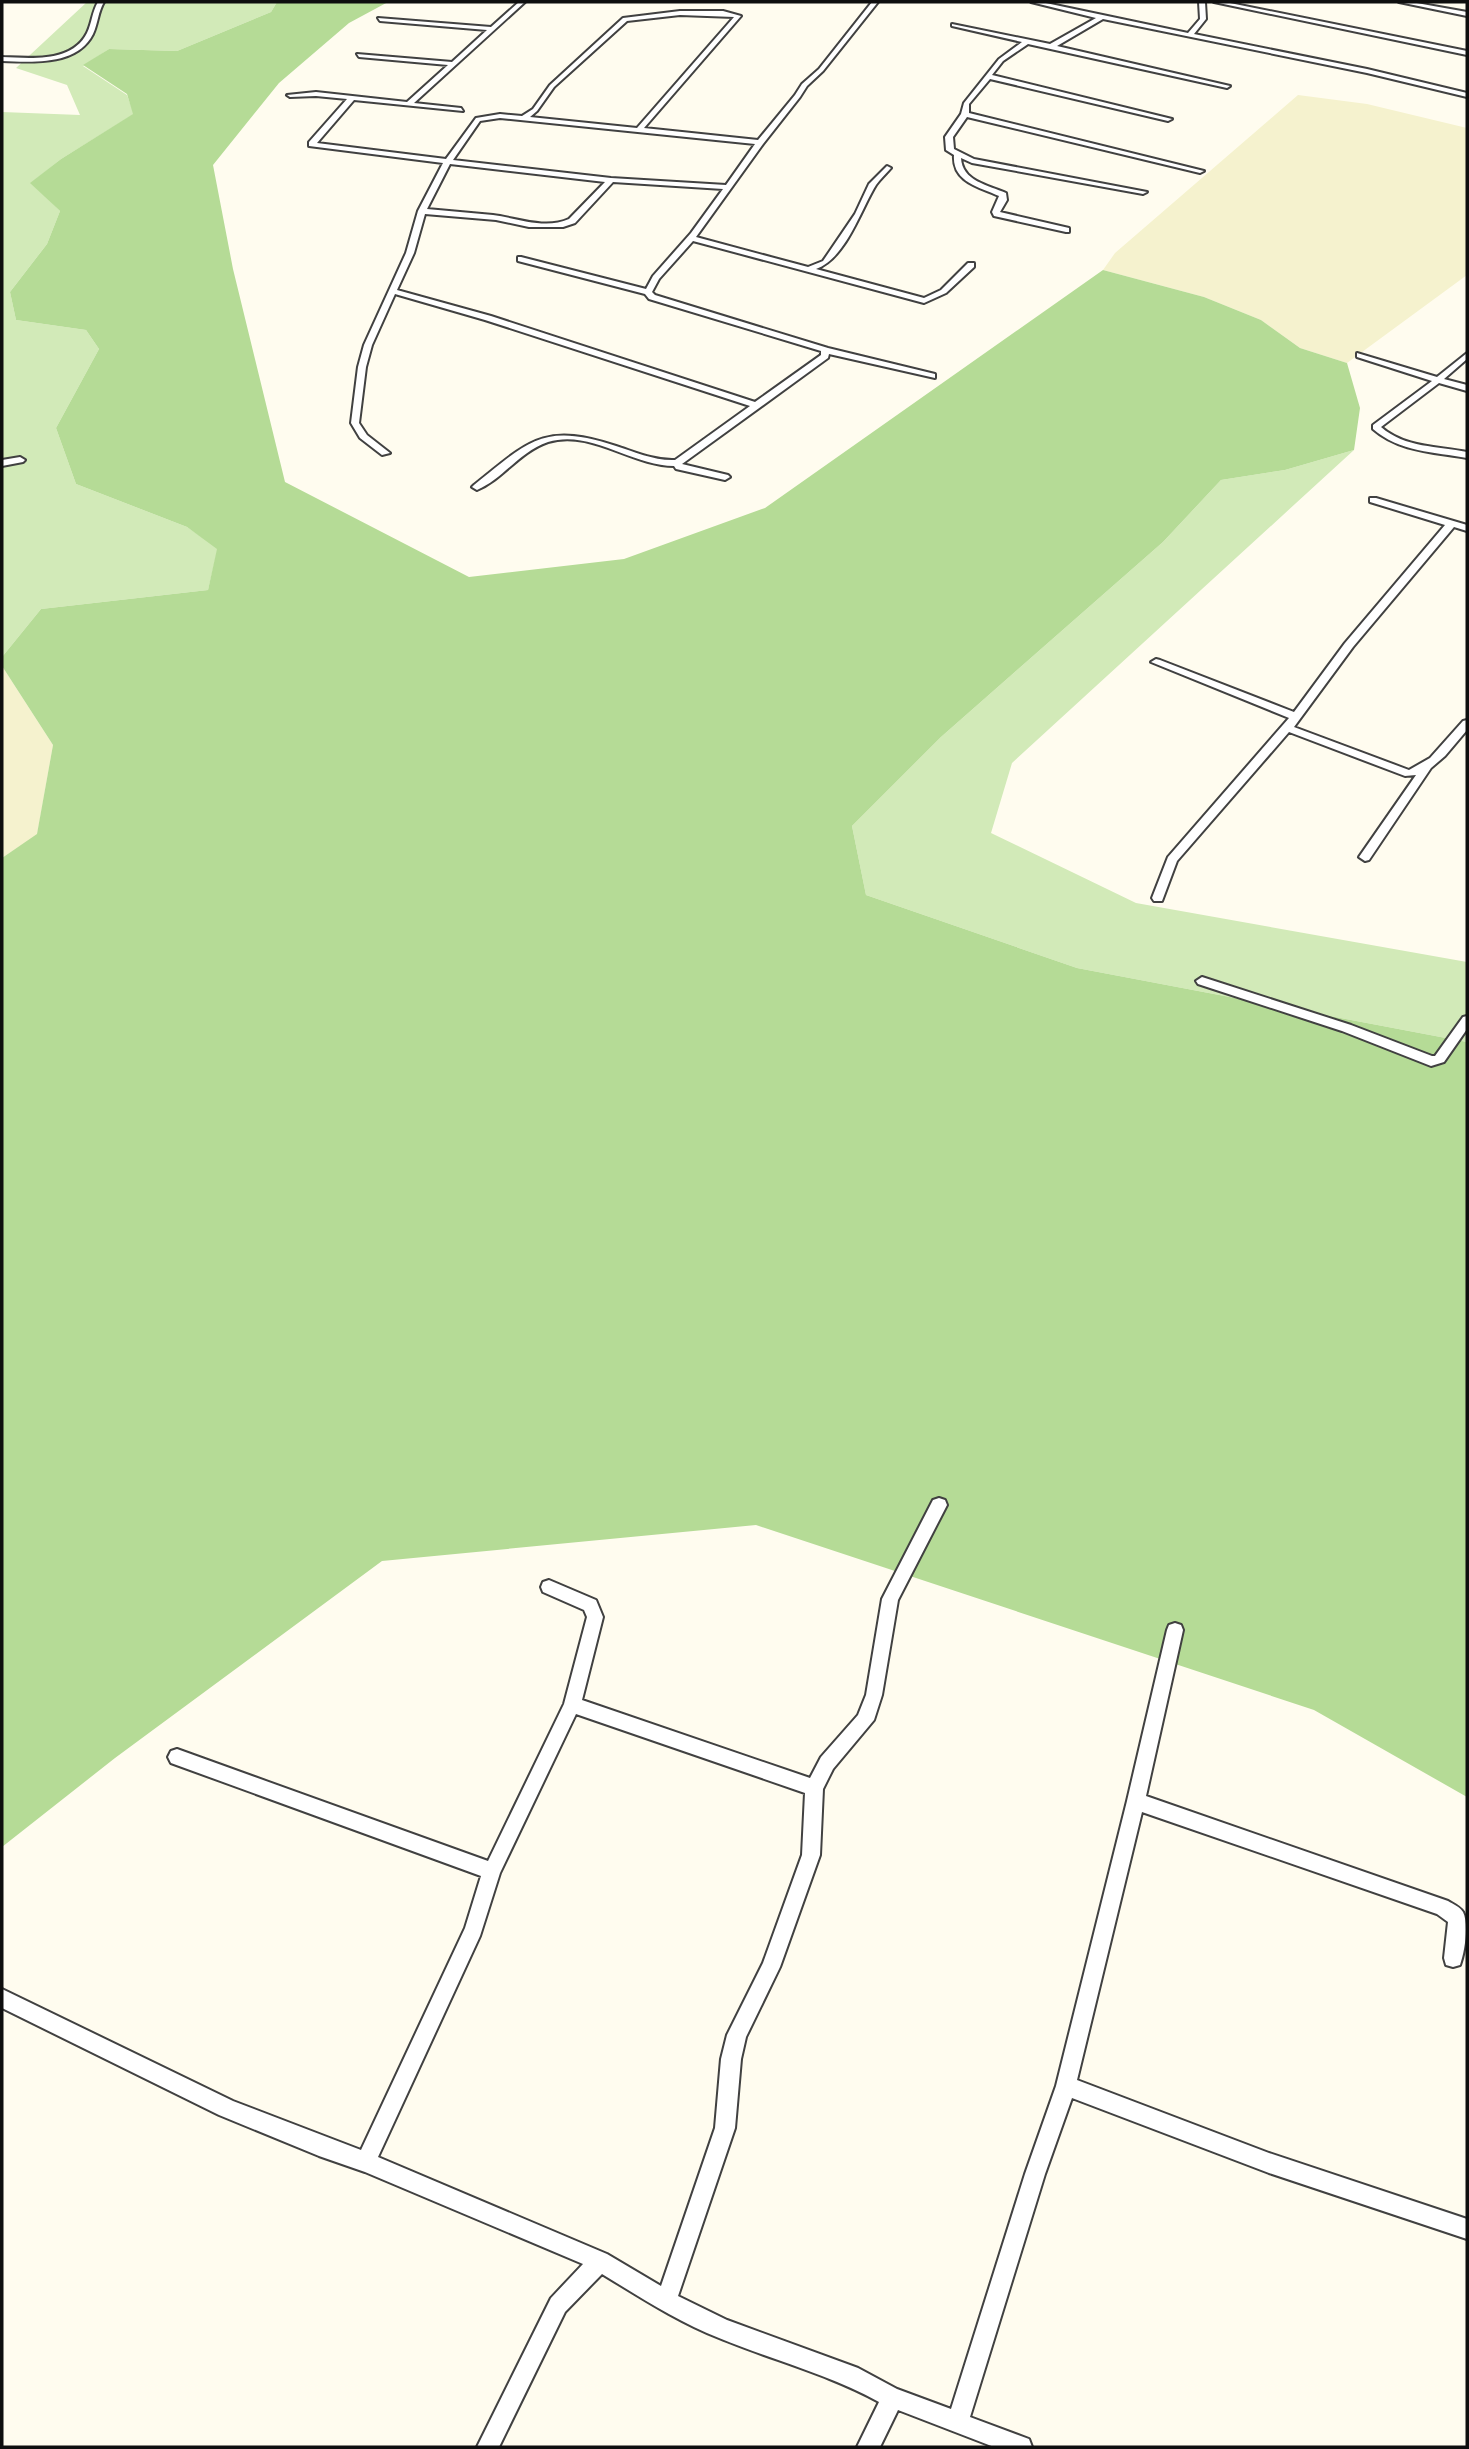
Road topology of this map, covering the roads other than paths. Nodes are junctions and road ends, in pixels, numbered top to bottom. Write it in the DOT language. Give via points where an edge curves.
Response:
graph roads {
  1 [pos="100,2"];
  2 [pos="522,2"];
  3 [pos="648,2"];
  4 [pos="875,2"];
  5 [pos="1034,2"];
  6 [pos="1202,2"];
  7 [pos="1217,2"];
  8 [pos="1402,2"];
  9 [pos="1467,3"];
  10 [pos="1456,12"];
  11 [pos="1467,14"];
  12 [pos="645,15"];
  13 [pos="1102,17"];
  14 [pos="380,19"];
  15 [pos="954,25"];
  16 [pos="494,29"];
  17 [pos="1190,35"];
  18 [pos="1027,42"];
  19 [pos="1049,47"];
  20 [pos="1467,53"];
  21 [pos="359,55"];
  22 [pos="2,59"];
  23 [pos="453,64"];
  24 [pos="987,76"];
  25 [pos="1227,86"];
  26 [pos="290,95"];
  27 [pos="1467,95"];
  28 [pos="351,99"];
  29 [pos="409,104"];
  30 [pos="461,110"];
  31 [pos="965,114"];
  32 [pos="524,118"];
  33 [pos="1168,119"];
  34 [pos="640,129"];
  35 [pos="760,142"];
  36 [pos="957,156"];
  37 [pos="447,162"];
  38 [pos="887,168"];
  39 [pos="1200,171"];
  40 [pos="611,180"];
  41 [pos="726,187"];
  42 [pos="1143,192"];
  43 [pos="422,211"];
  44 [pos="1066,230"];
  45 [pos="691,238"];
  46 [pos="520,259"];
  47 [pos="971,265"];
  48 [pos="808,269"];
  49 [pos="392,291"];
  50 [pos="648,292"];
  51 [pos="825,350"];
  52 [pos="1360,355"];
  53 [pos="1467,355"];
  54 [pos="932,376"];
  55 [pos="1438,380"];
  56 [pos="1467,387"];
  57 [pos="754,405"];
  58 [pos="385,453"];
  59 [pos="1467,455"];
  60 [pos="20,460"];
  61 [pos="2,463"];
  62 [pos="677,463"];
  63 [pos="725,477"];
  64 [pos="477,487"];
  65 [pos="1373,500"];
  66 [pos="1451,524"];
  67 [pos="1467,528"];
  68 [pos="1156,662"];
  69 [pos="1295,716"];
  70 [pos="1467,723"];
  71 [pos="1286,728"];
  72 [pos="1430,763"];
  73 [pos="1365,857"];
  74 [pos="1158,898"];
  75 [pos="1202,981"];
  76 [pos="1467,1020"];
  77 [pos="939,1505"];
  78 [pos="549,1587"];
  79 [pos="1175,1630"];
  80 [pos="572,1705"];
  81 [pos="177,1757"];
  82 [pos="814,1788"];
  83 [pos="1136,1801"];
  84 [pos="492,1871"];
  85 [pos="1453,1958"];
  86 [pos="2,1998"];
  87 [pos="1066,2086"];
  88 [pos="366,2162"];
  89 [pos="1467,2229"];
  90 [pos="600,2261"];
  91 [pos="666,2301"];
  92 [pos="891,2397"];
  93 [pos="958,2422"];
  94 [pos="488,2447"];
  95 [pos="868,2447"];
  96 [pos="1021,2447"];
  1 -- 22 [label="street" via="88,38 74,50 49,60"];
  2 -- 16 [label="street"];
  3 -- 12 [label="street"];
  4 -- 35 [label="street"];
  5 -- 13 [label="street"];
  6 -- 17 [label="street" via="1203,19"];
  7 -- 20 [label="street"];
  8 -- 10 [label="street"];
  9 -- 10 [label="street"];
  10 -- 11 [label="street"];
  12 -- 32 [label="street" via="622,20"];
  12 -- 34 [label="street" via="738,16"];
  13 -- 17 [label="street"];
  13 -- 19 [label="street"];
  14 -- 16 [label="street"];
  15 -- 18 [label="street"];
  16 -- 23 [label="street"];
  17 -- 27 [label="street"];
  18 -- 19 [label="street"];
  18 -- 24 [label="street"];
  19 -- 25 [label="street"];
  21 -- 23 [label="street"];
  23 -- 29 [label="street"];
  24 -- 31 [label="street" via="966,104"];
  24 -- 33 [label="street"];
  26 -- 28 [label="street"];
  28 -- 29 [label="street"];
  28 -- 37 [label="street" via="312,144"];
  29 -- 30 [label="street"];
  31 -- 36 [label="street" via="949,137 950,150"];
  31 -- 39 [label="street"];
  32 -- 34 [label="street"];
  32 -- 37 [label="street" via="482,117"];
  34 -- 35 [label="street"];
  35 -- 41 [label="street"];
  36 -- 42 [label="street"];
  36 -- 44 [label="street" via="961,174 1003,195 998,214"];
  37 -- 40 [label="street"];
  37 -- 43 [label="street"];
  38 -- 48 [label="street" via="826,263"];
  40 -- 41 [label="street"];
  40 -- 43 [label="street" via="563,225"];
  41 -- 45 [label="street"];
  43 -- 49 [label="street" via="410,253"];
  45 -- 48 [label="street"];
  45 -- 50 [label="street"];
  46 -- 50 [label="street"];
  47 -- 48 [label="street" via="937,299 924,301"];
  49 -- 57 [label="street"];
  49 -- 58 [label="street" via="368,345 355,424"];
  50 -- 51 [label="street" via="652,297"];
  51 -- 54 [label="street"];
  51 -- 57 [label="street" via="825,356"];
  52 -- 55 [label="street"];
  53 -- 55 [label="street"];
  55 -- 56 [label="street"];
  55 -- 59 [label="street" via="1376,427 1412,445"];
  57 -- 62 [label="street"];
  60 -- 61 [label="street"];
  62 -- 63 [label="street"];
  62 -- 64 [label="street" via="654,462 581,439 559,438 524,450"];
  65 -- 66 [label="street"];
  66 -- 67 [label="street"];
  66 -- 69 [label="street"];
  68 -- 69 [label="street"];
  69 -- 71 [label="street"];
  70 -- 72 [label="street"];
  71 -- 72 [label="street" via="1409,774"];
  71 -- 74 [label="street" via="1172,860"];
  72 -- 73 [label="street"];
  75 -- 76 [label="street" via="1431,1061 1439,1059"];
  77 -- 82 [label="street" via="890,1600 874,1695 865,1720 828,1763"];
  78 -- 80 [label="street" via="590,1605 595,1617"];
  79 -- 83 [label="street"];
  80 -- 82 [label="street"];
  80 -- 84 [label="street"];
  81 -- 84 [label="street"];
  82 -- 91 [label="street" via="811,1856 771,1967 737,2035 725,2128"];
  83 -- 85 [label="street" via="1442,1907 1456,1917"];
  83 -- 87 [label="street"];
  84 -- 88 [label="street" via="472,1930"];
  86 -- 88 [label="street" via="171,2083"];
  87 -- 89 [label="street" via="1269,2163"];
  87 -- 93 [label="street"];
  88 -- 90 [label="street"];
  90 -- 91 [label="street"];
  90 -- 94 [label="street" via="558,2305"];
  91 -- 92 [label="street" via="722,2329 858,2379"];
  92 -- 93 [label="street"];
  92 -- 95 [label="street"];
  93 -- 96 [label="street"];
}
